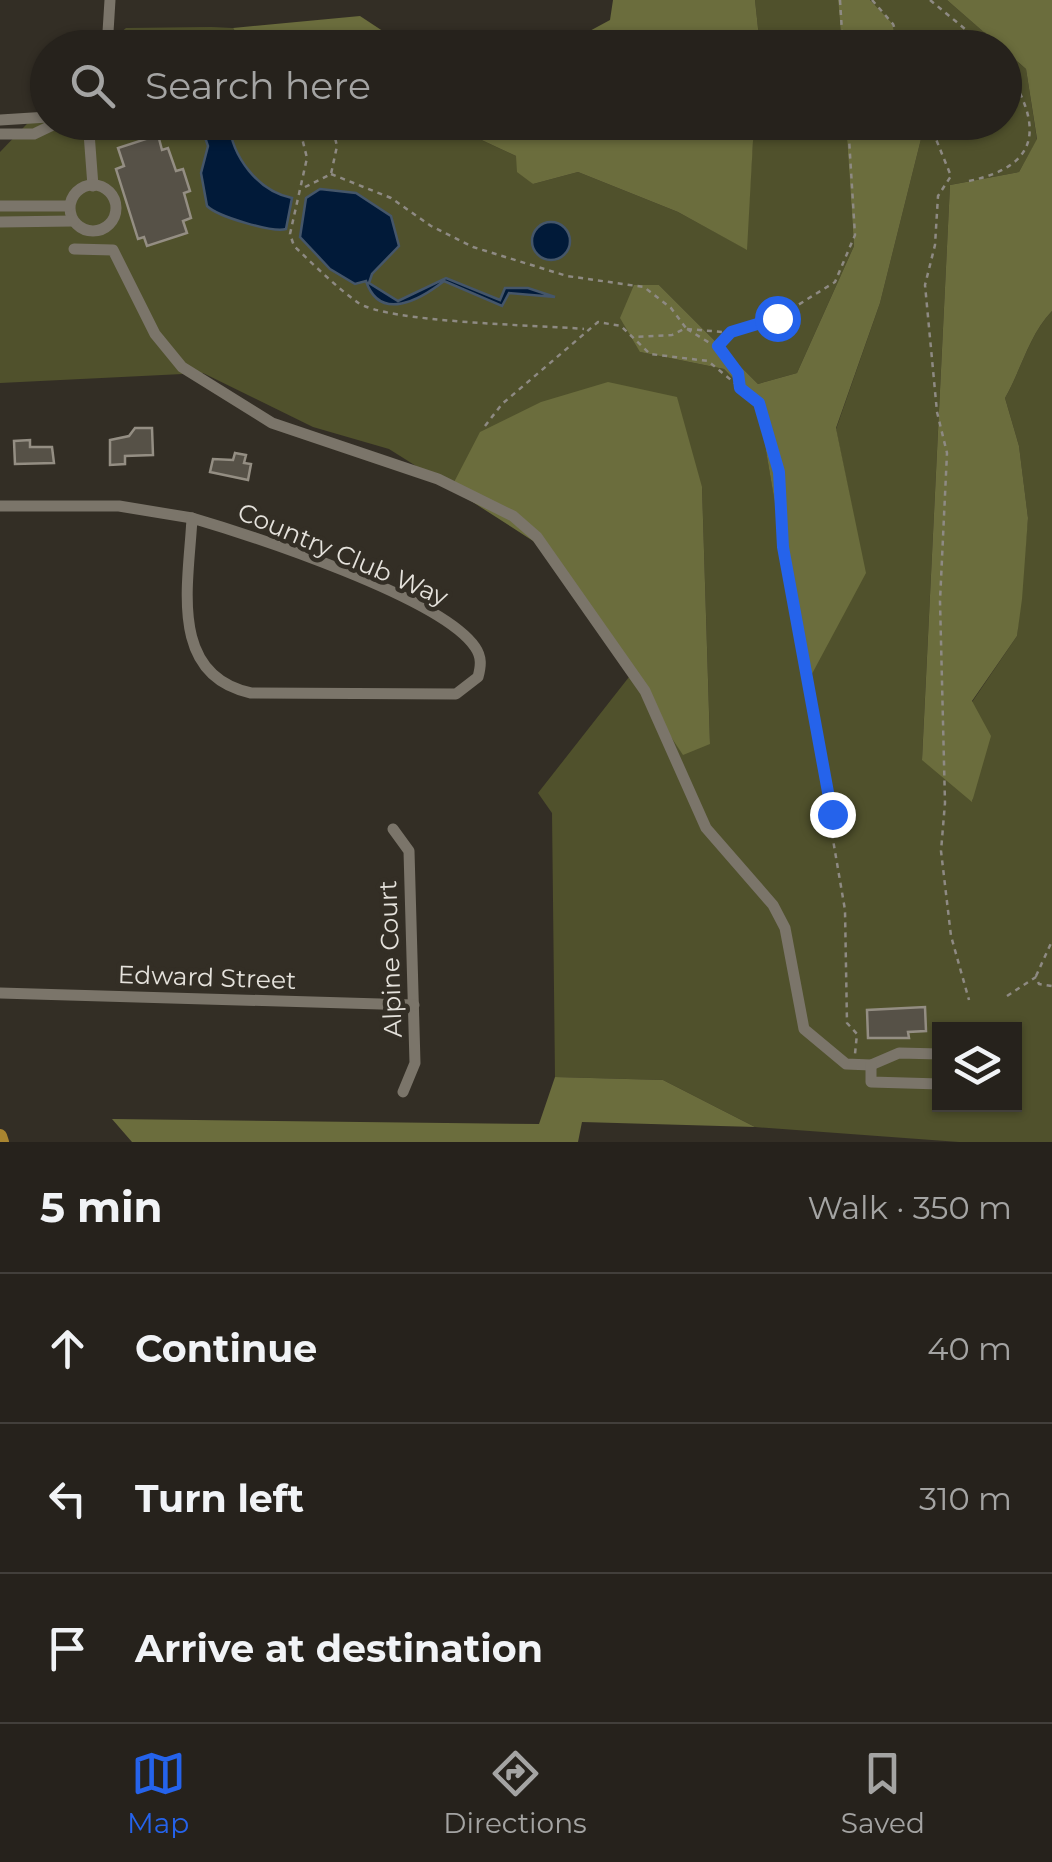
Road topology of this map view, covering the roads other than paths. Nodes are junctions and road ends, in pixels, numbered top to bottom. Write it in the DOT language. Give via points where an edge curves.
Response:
graph roads {
  1 [pos="110,0"];
  2 [pos="108,30"];
  3 [pos="30,118"];
  4 [pos="0,120"];
  5 [pos="0,134"];
  6 [pos="30,134"];
  7 [pos="90,140"];
  8 [pos="92,186"];
  9 [pos="0,206"];
  10 [pos="70,206"];
  11 [pos="73,221"];
  12 [pos="0,222"];
  13 [pos="107,226"];
  14 [pos="74,249"];
  15 [pos="113,250"];
  16 [pos="0,506"];
  17 [pos="192,518"];
  18 [pos="393,829"];
  19 [pos="0,994"];
  20 [pos="414,1005"];
  21 [pos="932,1054"];
  22 [pos="872,1064"];
  23 [pos="932,1084"];
  24 [pos="403,1092"];
  1 -- 2 [label="street"];
  3 -- 4 [label="street"];
  5 -- 6 [label="street"];
  7 -- 8 [label="street"];
  8 -- 10 [label="street" via="76,192"];
  8 -- 13 [label="street" via="114,198 116,213"];
  9 -- 10 [label="street"];
  10 -- 11 [label="street"];
  11 -- 12 [label="street"];
  11 -- 13 [label="street" via="93,232"];
  13 -- 15 [label="street"];
  14 -- 15 [label="street"];
  15 -- 22 [label="street" via="155,334 182,367 272,423 438,480 513,516 537,537 645,691 706,828 773,905 785,928 804,1029 846,1064"];
  16 -- 17 [label="street, Country Club Way" via="119,506"];
  17 -- 17 [label="street, Country Club Way" via="423,606 472,643 478,676 456,694 251,693 226,685 204,667 188,630"];
  18 -- 20 [label="street, Alpine Court" via="409,851"];
  19 -- 20 [label="street, Edward Street"];
  20 -- 24 [label="street, Alpine Court" via="415,1063"];
  21 -- 22 [label="street" via="899,1053"];
  22 -- 23 [label="street" via="871,1082"];
}
